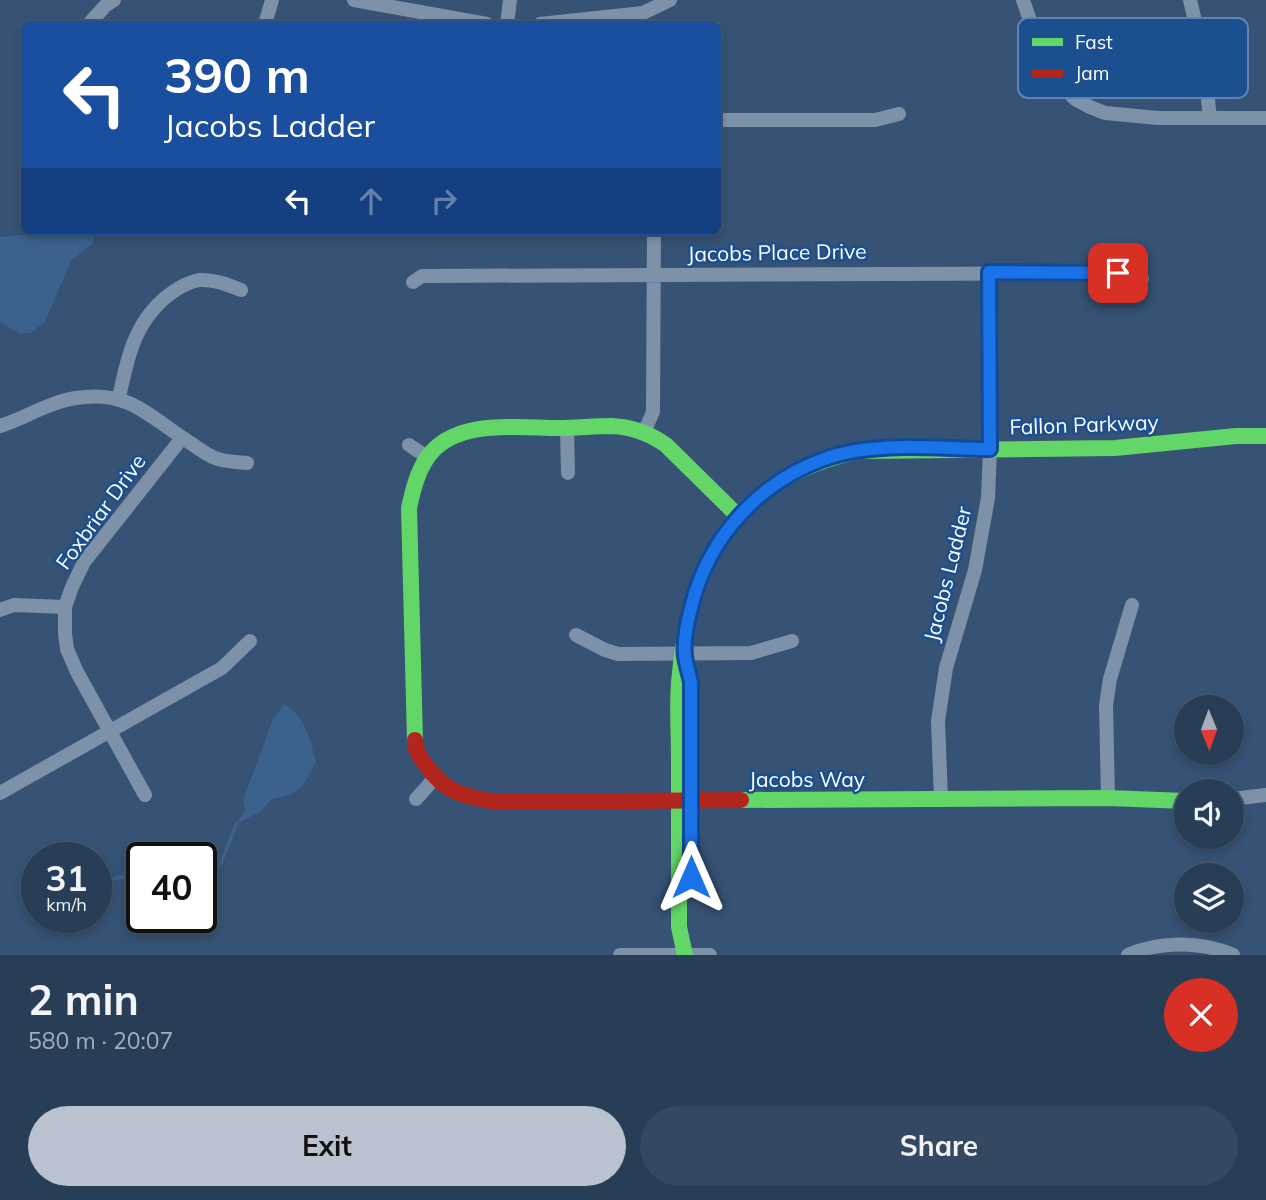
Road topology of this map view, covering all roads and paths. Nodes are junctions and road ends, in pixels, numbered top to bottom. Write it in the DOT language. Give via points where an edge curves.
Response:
graph roads {
  1 [pos="114,0"];
  2 [pos="272,0"];
  3 [pos="354,0"];
  4 [pos="510,0"];
  5 [pos="670,0"];
  6 [pos="1023,0"];
  7 [pos="1190,0"];
  8 [pos="1029,18"];
  9 [pos="1194,18"];
  10 [pos="644,19"];
  11 [pos="92,21"];
  12 [pos="266,21"];
  13 [pos="470,21"];
  14 [pos="507,21"];
  15 [pos="602,21"];
  16 [pos="1074,98"];
  17 [pos="1208,98"];
  18 [pos="899,114"];
  19 [pos="1210,117"];
  20 [pos="1266,118"];
  21 [pos="721,120"];
  22 [pos="654,235"];
  23 [pos="989,272"];
  24 [pos="653,275"];
  25 [pos="1142,279"];
  26 [pos="413,282"];
  27 [pos="241,290"];
  28 [pos="120,398"];
  29 [pos="0,426"];
  30 [pos="568,428"];
  31 [pos="644,432"];
  32 [pos="1266,436"];
  33 [pos="182,438"];
  34 [pos="409,446"];
  35 [pos="990,449"];
  36 [pos="426,457"];
  37 [pos="247,463"];
  38 [pos="568,473"];
  39 [pos="738,516"];
  40 [pos="1132,605"];
  41 [pos="65,607"];
  42 [pos="0,610"];
  43 [pos="576,635"];
  44 [pos="250,641"];
  45 [pos="792,641"];
  46 [pos="685,654"];
  47 [pos="108,732"];
  48 [pos="434,779"];
  49 [pos="0,793"];
  50 [pos="145,795"];
  51 [pos="1266,795"];
  52 [pos="1108,798"];
  53 [pos="1244,798"];
  54 [pos="416,799"];
  55 [pos="941,800"];
  56 [pos="1174,801"];
  57 [pos="685,802"];
  58 [pos="620,955"];
  59 [pos="685,955"];
  60 [pos="710,955"];
  61 [pos="1128,955"];
  62 [pos="1233,955"];
  1 -- 11 [label="street"];
  2 -- 12 [label="street"];
  3 -- 13 [label="street"];
  4 -- 14 [label="street"];
  5 -- 10 [label="street"];
  6 -- 8 [label="street"];
  7 -- 9 [label="street"];
  10 -- 15 [label="street"];
  16 -- 19 [label="street" via="1105,113"];
  17 -- 19 [label="street"];
  18 -- 21 [label="street" via="875,120"];
  19 -- 20 [label="street"];
  22 -- 24 [label="street"];
  23 -- 24 [label="street, Jacobs Place Drive"];
  23 -- 25 [label="street, Jacobs Place Drive" via="1118,273"];
  23 -- 35 [label="street, Jacobs Ladder"];
  24 -- 26 [label="street, Jacobs Place Drive" via="422,276"];
  24 -- 31 [label="street" via="653,412"];
  27 -- 28 [label="street" via="197,280 160,302 134,339"];
  28 -- 29 [label="street" via="75,398"];
  28 -- 33 [label="street"];
  30 -- 31 [label="street" via="611,425"];
  30 -- 36 [label="street" via="481,427 453,436"];
  30 -- 38 [label="street"];
  31 -- 39 [label="street" via="671,450"];
  32 -- 35 [label="street, Fallon Parkway" via="1115,448"];
  33 -- 37 [label="street" via="213,458"];
  33 -- 41 [label="street, Foxbriar Drive" via="85,562"];
  34 -- 36 [label="street"];
  35 -- 39 [label="street, Fallon Parkway" via="891,449 831,457 796,471"];
  35 -- 55 [label="street, Jacobs Ladder" via="988,498 975,570 946,668 938,721"];
  36 -- 48 [label="street, Jacobs Way" via="417,472 409,508 415,749"];
  39 -- 46 [label="street, Fallon Parkway" via="702,572 689,614"];
  40 -- 52 [label="street" via="1106,705"];
  41 -- 42 [label="street" via="14,605"];
  41 -- 47 [label="street, Foxbriar Drive" via="68,649"];
  43 -- 46 [label="street" via="618,654"];
  44 -- 47 [label="street" via="222,668"];
  45 -- 46 [label="street" via="751,653"];
  46 -- 57 [label="street, Fallon Parkway" via="691,682"];
  47 -- 49 [label="street"];
  47 -- 50 [label="street, Foxbriar Drive"];
  48 -- 54 [label="street"];
  48 -- 57 [label="street, Jacobs Way" via="453,793 496,802"];
  51 -- 53 [label="street"];
  52 -- 55 [label="street, Jacobs Way"];
  52 -- 56 [label="street, Jacobs Way"];
  55 -- 57 [label="street, Jacobs Way"];
  57 -- 59 [label="street, Fallon Parkway" via="692,927"];
  58 -- 59 [label="street"];
  59 -- 60 [label="street"];
  61 -- 62 [label="street" via="1153,946 1195,946"];
}
